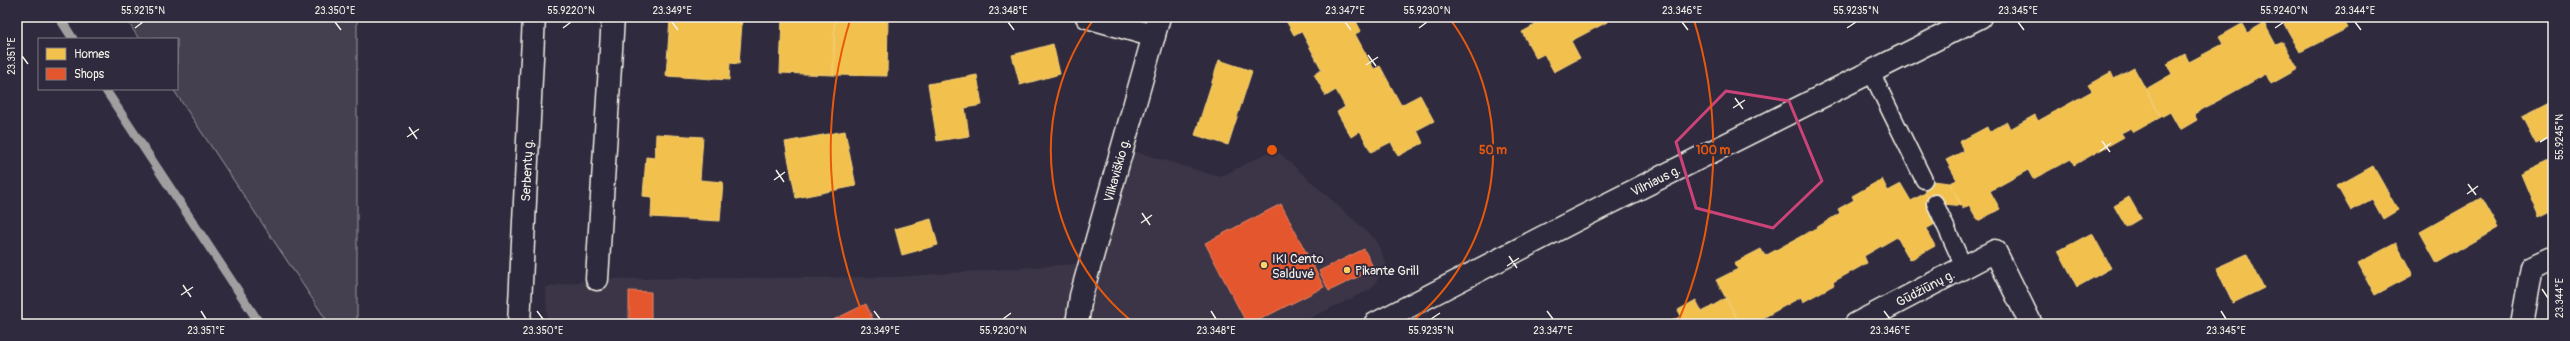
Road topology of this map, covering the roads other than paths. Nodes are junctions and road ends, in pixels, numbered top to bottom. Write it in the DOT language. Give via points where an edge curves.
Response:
graph roads {
  1 [pos="534,17"];
  2 [pos="614,17"];
  3 [pos="1087,17"];
  4 [pos="1980,17"];
  5 [pos="1157,26"];
  6 [pos="1870,70"];
  7 [pos="1924,180"];
  8 [pos="1935,202"];
  9 [pos="2553,256"];
  10 [pos="1964,267"];
  11 [pos="597,280"];
  12 [pos="519,324"];
  13 [pos="1077,324"];
  14 [pos="1375,324"];
  15 [pos="1856,324"];
  16 [pos="2031,324"];
  17 [pos="2522,324"];
  1 -- 12 [label="main road, Serbentų g."];
  2 -- 11 [label="main road"];
  3 -- 5 [label="main road"];
  4 -- 6 [label="main road, Vilniaus g."];
  5 -- 13 [label="main road, Vilkaviškio g." via="1081,296"];
  6 -- 7 [label="lane"];
  6 -- 14 [label="main road, Vilniaus g."];
  8 -- 10 [label="lane"];
  9 -- 17 [label="main road" via="2532,267"];
  10 -- 15 [label="main road, Gūdžiūnų g."];
  10 -- 16 [label="main road, Gūdžiūnų g." via="1994,251"];
}
